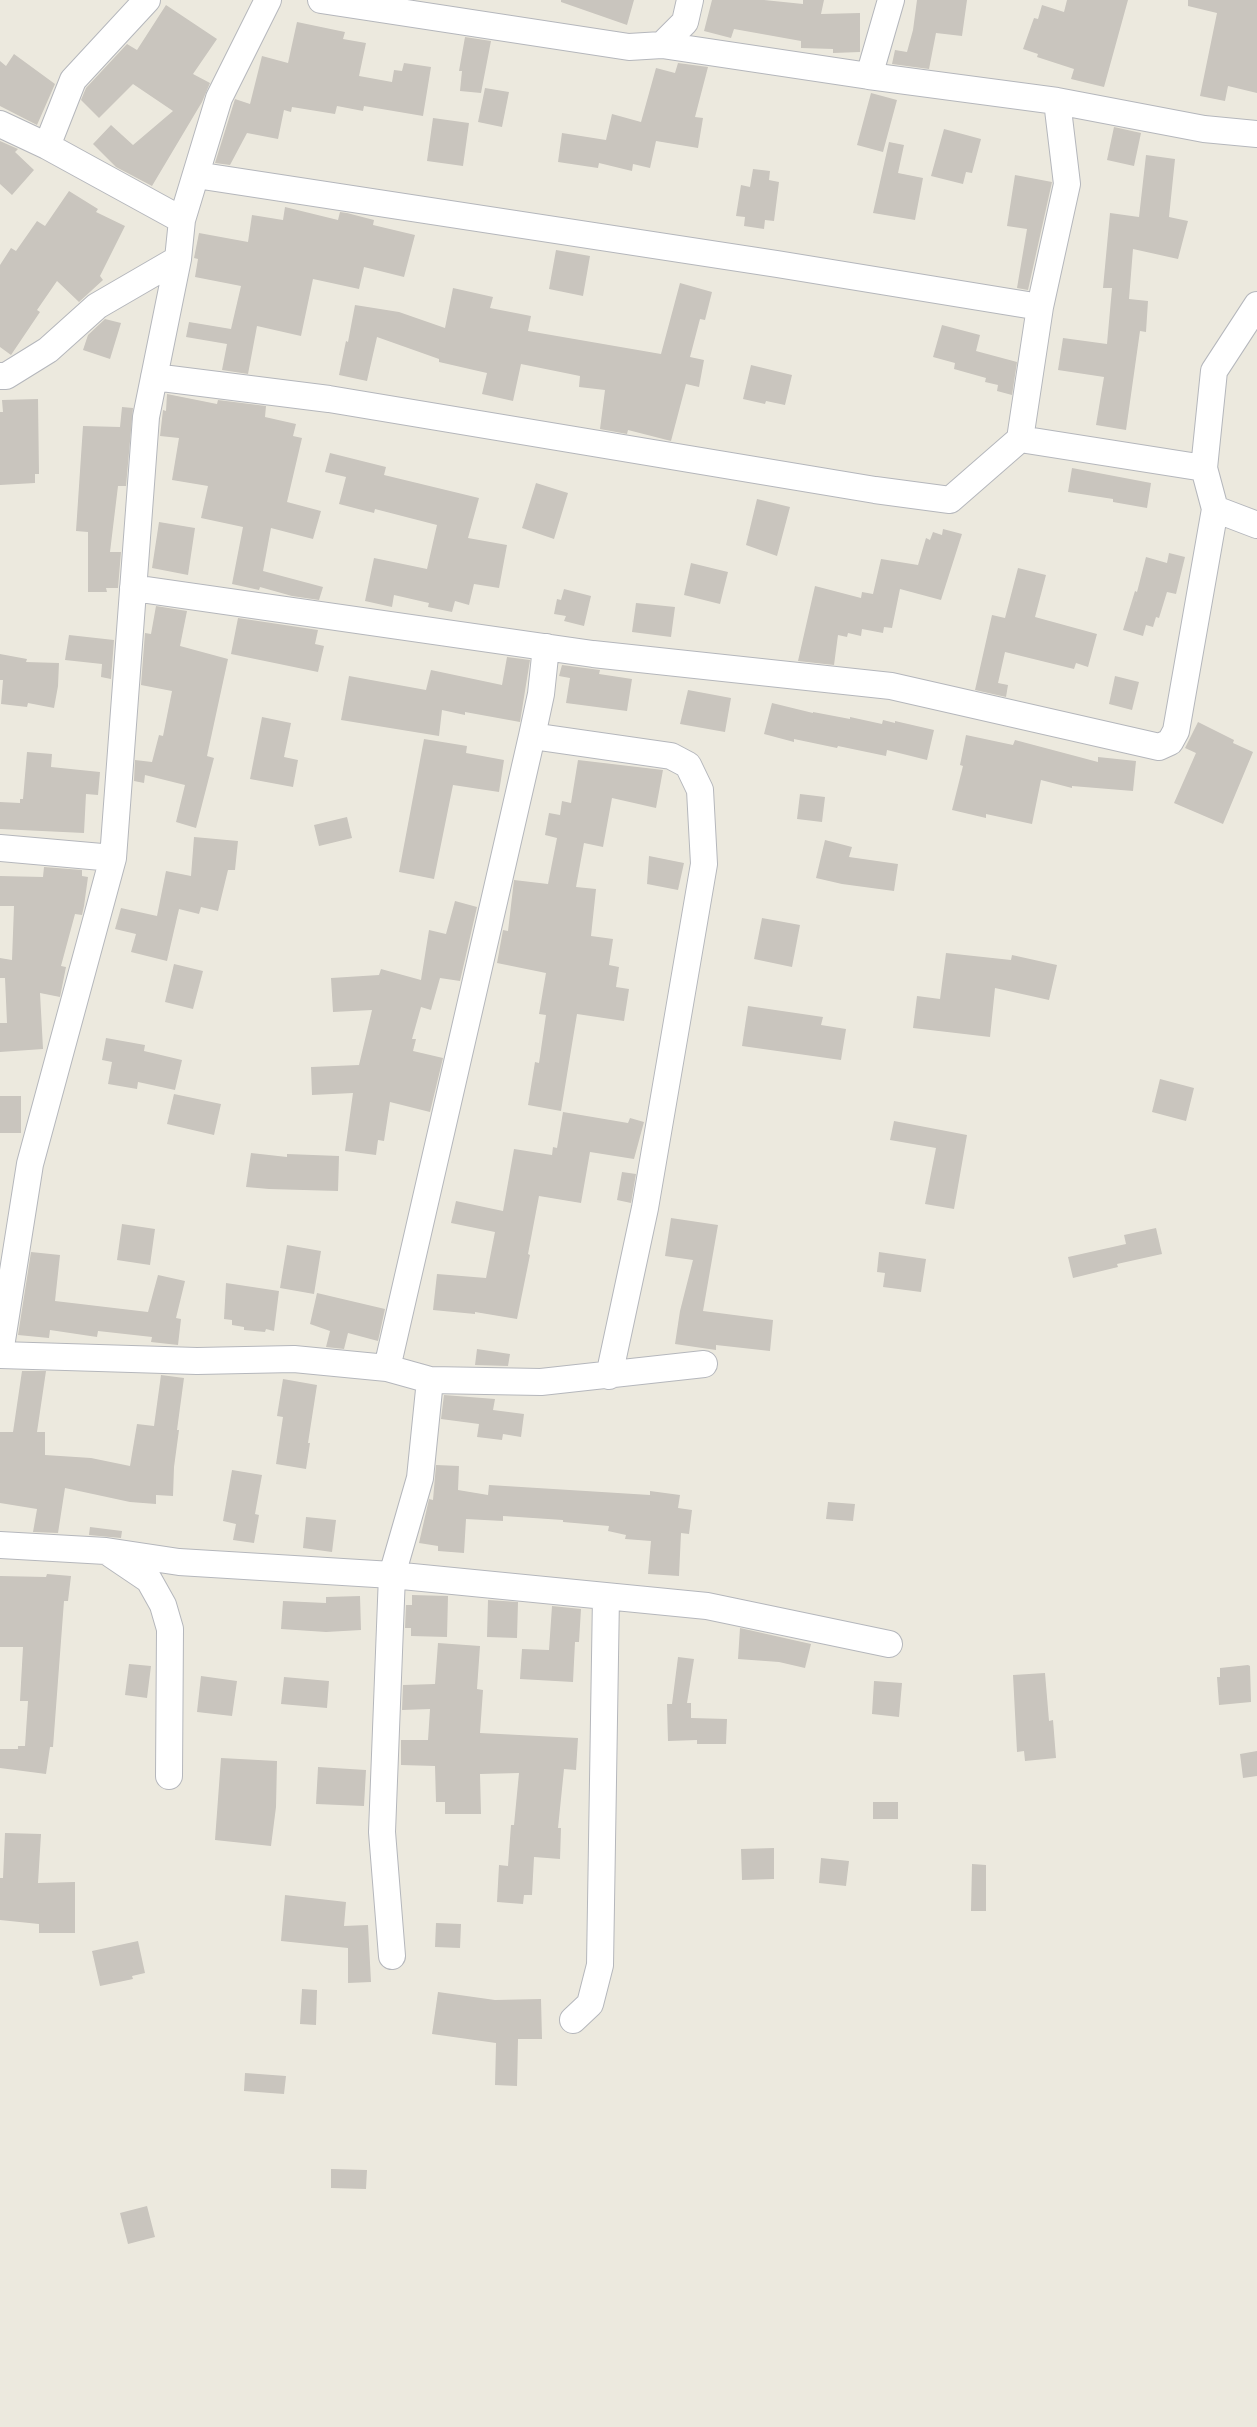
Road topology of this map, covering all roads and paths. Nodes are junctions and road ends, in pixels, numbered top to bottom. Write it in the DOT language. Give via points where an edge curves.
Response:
graph roads {
  1 [pos="147,0"];
  2 [pos="268,0"];
  3 [pos="321,0"];
  4 [pos="690,0"];
  5 [pos="891,0"];
  6 [pos="662,45"];
  7 [pos="869,76"];
  8 [pos="1057,101"];
  9 [pos="0,123"];
  10 [pos="1257,134"];
  11 [pos="47,146"];
  12 [pos="196,175"];
  13 [pos="183,220"];
  14 [pos="178,259"];
  15 [pos="1257,305"];
  16 [pos="1040,307"];
  17 [pos="0,376"];
  18 [pos="154,377"];
  19 [pos="1020,439"];
  20 [pos="1204,468"];
  21 [pos="1215,509"];
  22 [pos="1257,525"];
  23 [pos="133,588"];
  24 [pos="546,647"];
  25 [pos="532,736"];
  26 [pos="0,848"];
  27 [pos="113,858"];
  28 [pos="0,1354"];
  29 [pos="704,1364"];
  30 [pos="387,1368"];
  31 [pos="609,1376"];
  32 [pos="430,1380"];
  33 [pos="0,1545"];
  34 [pos="106,1551"];
  35 [pos="392,1575"];
  36 [pos="606,1596"];
  37 [pos="889,1644"];
  38 [pos="169,1776"];
  39 [pos="392,1956"];
  40 [pos="573,2020"];
  1 -- 11 [label="street" via="73,80"];
  2 -- 12 [label="street" via="219,98"];
  3 -- 6 [label="street" via="629,47"];
  4 -- 6 [label="street" via="685,22"];
  5 -- 7 [label="street"];
  6 -- 7 [label="street"];
  7 -- 8 [label="street"];
  8 -- 10 [label="street" via="1204,129"];
  8 -- 16 [label="street" via="1067,184"];
  9 -- 11 [label="street"];
  11 -- 13 [label="street"];
  12 -- 13 [label="street"];
  12 -- 16 [label="street"];
  13 -- 14 [label="street"];
  14 -- 17 [label="street" via="97,306 48,350"];
  14 -- 18 [label="street"];
  15 -- 20 [label="street" via="1214,371"];
  16 -- 19 [label="street"];
  18 -- 19 [label="street" via="329,399 951,500"];
  18 -- 23 [label="street" via="146,417"];
  19 -- 20 [label="street"];
  20 -- 21 [label="street"];
  21 -- 22 [label="street"];
  21 -- 24 [label="street" via="1176,731 1170,742 1159,747 891,686"];
  23 -- 24 [label="street"];
  23 -- 27 [label="street"];
  24 -- 25 [label="street"];
  25 -- 30 [label="street"];
  25 -- 31 [label="street" via="671,756 688,765 700,790 704,864 645,1208"];
  26 -- 27 [label="street"];
  27 -- 28 [label="street" via="30,1164"];
  28 -- 30 [label="street" via="197,1361 294,1359"];
  29 -- 31 [label="street"];
  30 -- 32 [label="street"];
  31 -- 32 [label="street" via="541,1382"];
  32 -- 35 [label="street" via="420,1478"];
  33 -- 34 [label="street"];
  34 -- 35 [label="street" via="179,1562"];
  34 -- 38 [label="street" via="149,1580 163,1605 170,1629"];
  35 -- 36 [label="street"];
  35 -- 39 [label="street" via="382,1832"];
  36 -- 37 [label="street" via="707,1606"];
  36 -- 40 [label="street" via="600,1965 590,2004"];
}
